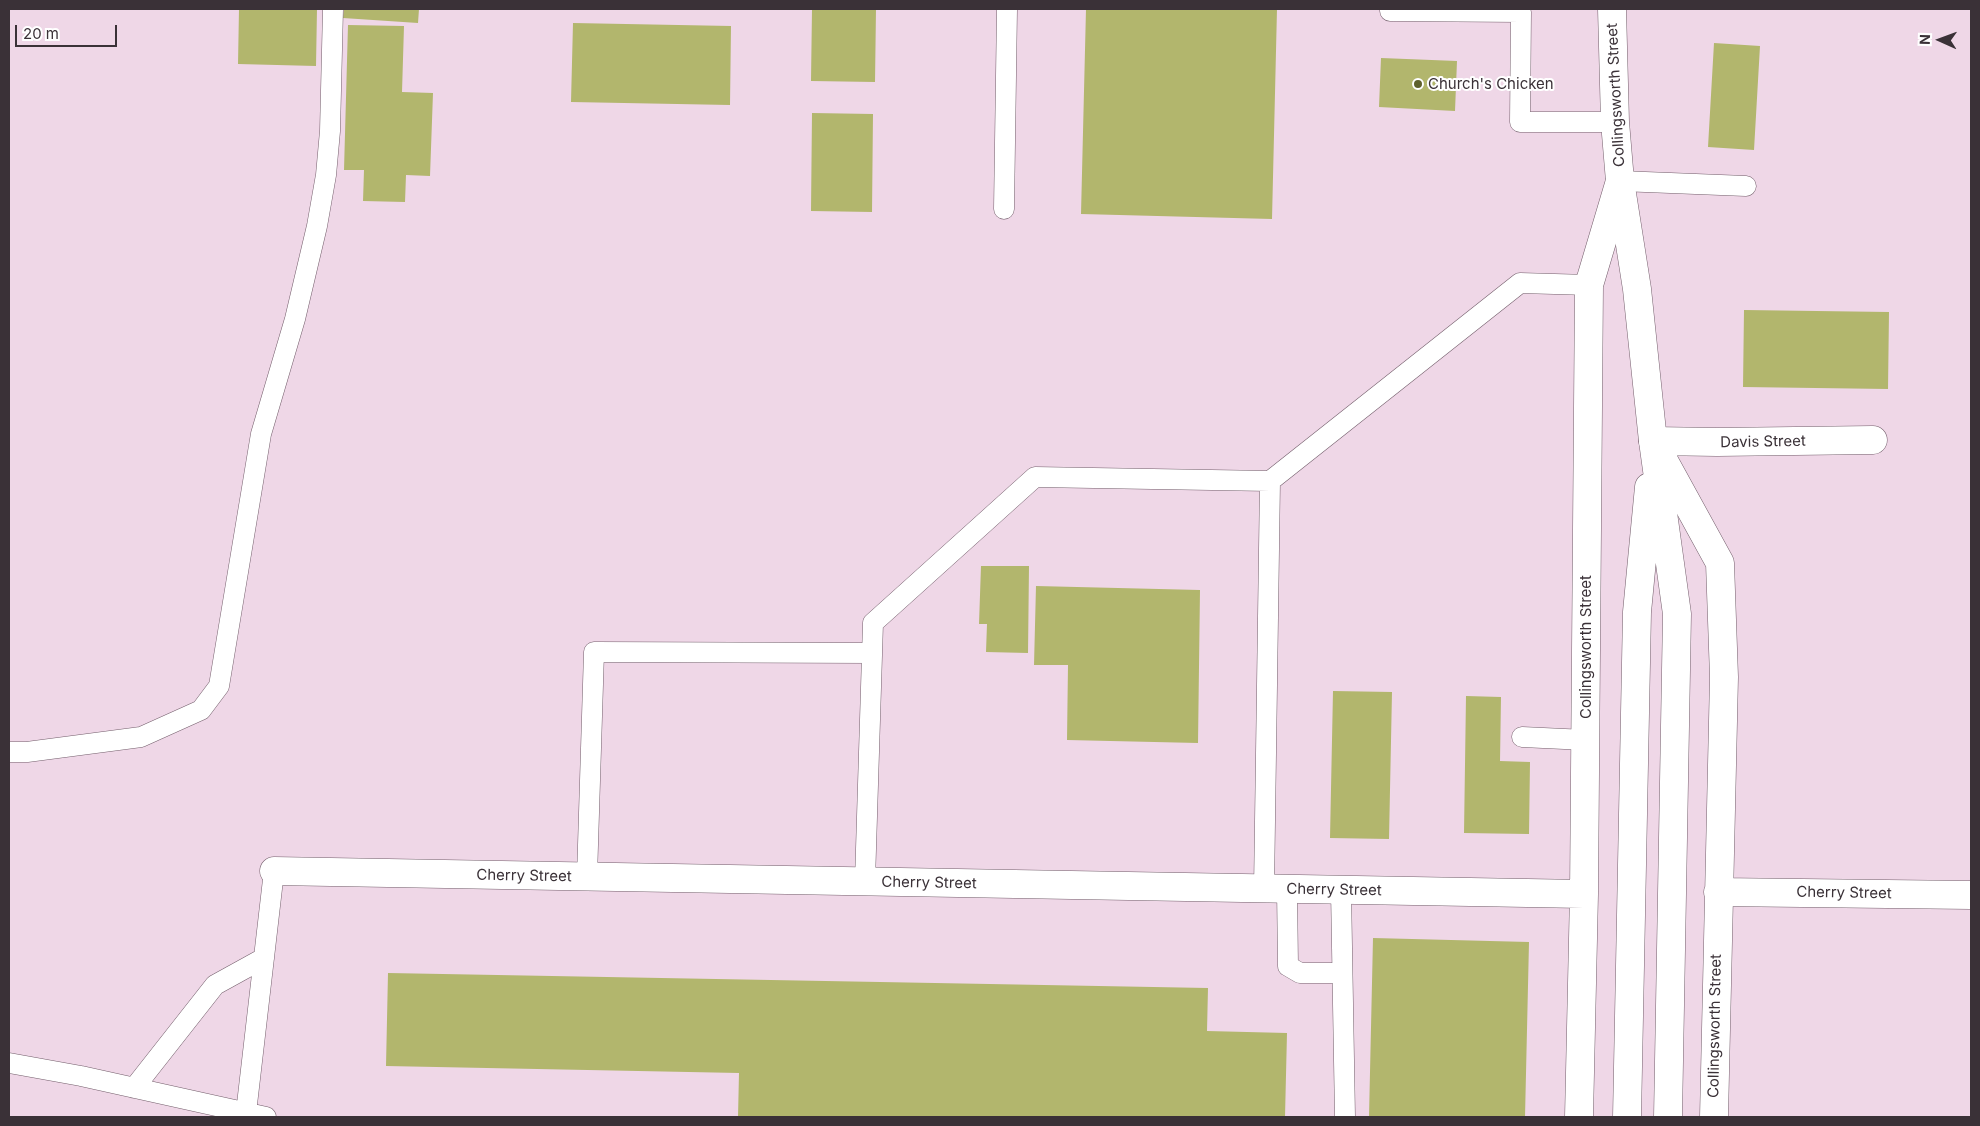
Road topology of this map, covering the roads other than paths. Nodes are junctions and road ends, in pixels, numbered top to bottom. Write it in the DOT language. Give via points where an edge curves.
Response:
graph roads {
  1 [pos="333,9"];
  2 [pos="1007,9"];
  3 [pos="1390,9"];
  4 [pos="1612,9"];
  5 [pos="1521,10"];
  6 [pos="1615,122"];
  7 [pos="1620,181"];
  8 [pos="1746,186"];
  9 [pos="1004,208"];
  10 [pos="1589,285"];
  11 [pos="1872,440"];
  12 [pos="1653,441"];
  13 [pos="1270,481"];
  14 [pos="872,652"];
  15 [pos="1522,737"];
  16 [pos="1586,740"];
  17 [pos="9,752"];
  18 [pos="274,871"];
  19 [pos="587,877"];
  20 [pos="865,882"];
  21 [pos="1276,889"];
  22 [pos="1341,890"];
  23 [pos="1718,892"];
  24 [pos="1584,894"];
  25 [pos="1971,895"];
  26 [pos="264,958"];
  27 [pos="1341,972"];
  28 [pos="9,1063"];
  29 [pos="134,1088"];
  30 [pos="246,1113"];
  31 [pos="266,1117"];
  32 [pos="1345,1117"];
  33 [pos="1579,1117"];
  34 [pos="1627,1117"];
  35 [pos="1668,1117"];
  36 [pos="1714,1117"];
  1 -- 17 [label="lane" via="330,131 323,192 296,319 261,434 219,686 201,710 141,737"];
  2 -- 9 [label="lane"];
  3 -- 5 [label="lane"];
  4 -- 6 [label="street, Collingsworth Street"];
  5 -- 6 [label="lane" via="1520,122"];
  6 -- 7 [label="street, Collingsworth Street"];
  7 -- 8 [label="lane"];
  7 -- 10 [label="street, Collingsworth Street"];
  7 -- 12 [label="street, Collingsworth Street" via="1637,289"];
  10 -- 13 [label="lane" via="1520,283"];
  10 -- 16 [label="street, Collingsworth Street"];
  11 -- 12 [label="street, Davis Street"];
  12 -- 23 [label="street, Collingsworth Street" via="1720,563 1724,677"];
  12 -- 34 [label="street, Collingsworth Street" via="1637,612"];
  12 -- 35 [label="street, Collingsworth Street" via="1677,614"];
  13 -- 14 [label="lane" via="1035,477 873,624"];
  13 -- 21 [label="lane"];
  14 -- 19 [label="lane" via="594,652"];
  14 -- 20 [label="lane"];
  15 -- 16 [label="lane"];
  16 -- 24 [label="street, Collingsworth Street"];
  18 -- 19 [label="street, Cherry Street"];
  18 -- 26 [label="lane"];
  19 -- 20 [label="street, Cherry Street"];
  20 -- 21 [label="street, Cherry Street"];
  21 -- 22 [label="street, Cherry Street"];
  21 -- 27 [label="lane" via="1288,966 1300,972"];
  22 -- 24 [label="street, Cherry Street"];
  22 -- 27 [label="lane"];
  23 -- 25 [label="street, Cherry Street"];
  23 -- 36 [label="street, Collingsworth Street"];
  24 -- 33 [label="street, Collingsworth Street"];
  26 -- 29 [label="lane" via="214,986"];
  26 -- 30 [label="lane"];
  27 -- 32 [label="lane"];
  28 -- 29 [label="lane"];
  29 -- 30 [label="lane"];
  30 -- 31 [label="lane"];
}
